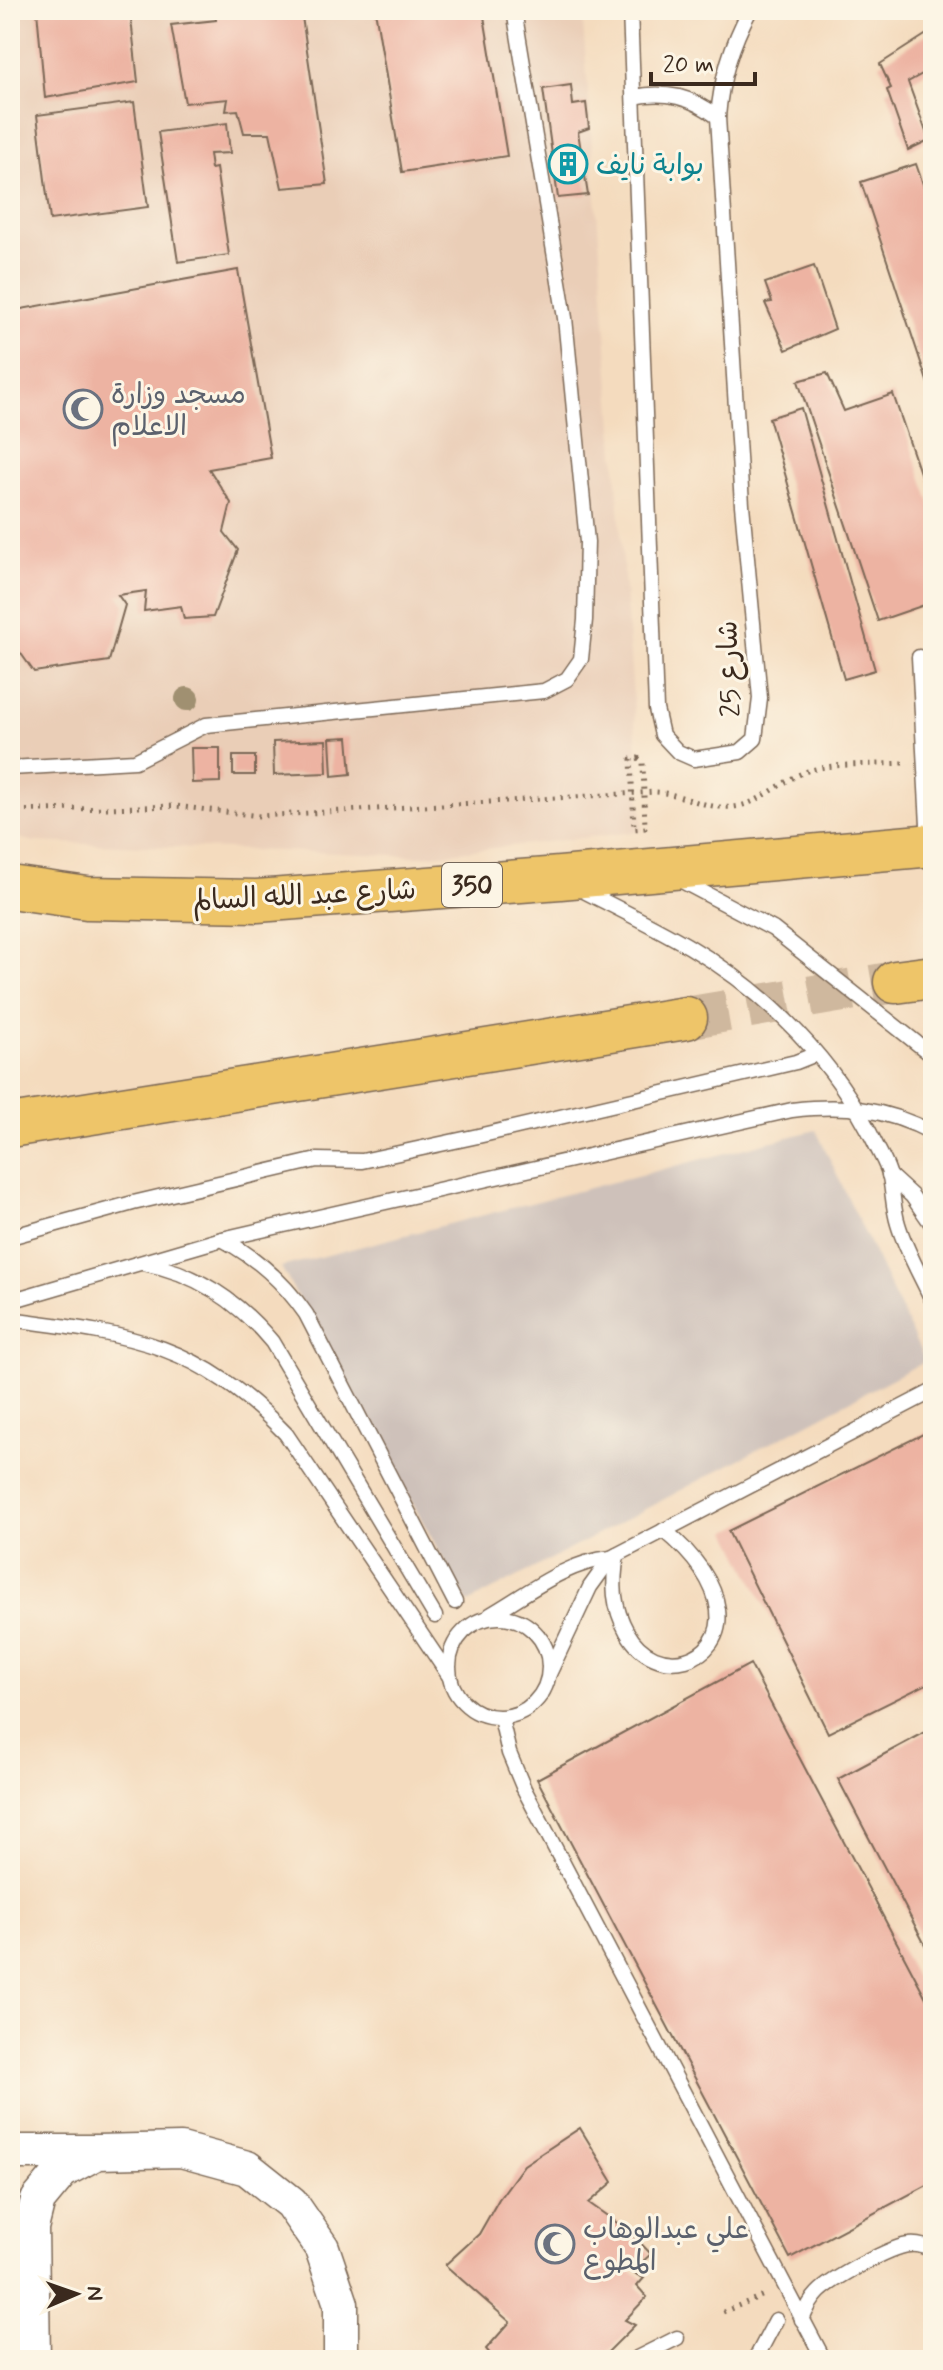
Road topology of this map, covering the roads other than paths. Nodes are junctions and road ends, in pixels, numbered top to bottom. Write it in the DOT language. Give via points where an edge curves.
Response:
graph roads {
  1 [pos="514,10"];
  2 [pos="630,10"];
  3 [pos="750,10"];
  4 [pos="634,97"];
  5 [pos="718,117"];
  6 [pos="919,657"];
  7 [pos="10,768"];
  8 [pos="931,845"];
  9 [pos="656,869"];
  10 [pos="560,878"];
  11 [pos="10,887"];
  12 [pos="686,1018"];
  13 [pos="816,1054"];
  14 [pos="933,1056"];
  15 [pos="855,1107"];
  16 [pos="10,1126"];
  17 [pos="933,1134"];
  18 [pos="889,1175"];
  19 [pos="933,1226"];
  20 [pos="10,1237"];
  21 [pos="222,1239"];
  22 [pos="139,1262"];
  23 [pos="10,1301"];
  24 [pos="933,1302"];
  25 [pos="10,1319"];
  26 [pos="933,1391"];
  27 [pos="664,1530"];
  28 [pos="614,1557"];
  29 [pos="455,1602"];
  30 [pos="435,1616"];
  31 [pos="481,1620"];
  32 [pos="549,1674"];
  33 [pos="450,1677"];
  34 [pos="501,1718"];
  35 [pos="10,2152"];
  36 [pos="97,2152"];
  37 [pos="933,2251"];
  38 [pos="776,2320"];
  39 [pos="802,2320"];
  40 [pos="677,2338"];
  41 [pos="33,2360"];
  42 [pos="341,2360"];
  43 [pos="633,2360"];
  44 [pos="755,2360"];
  45 [pos="824,2360"];
  1 -- 7 [label="lane" via="577,423 587,542 581,659 567,679 544,691 206,725 135,761"];
  2 -- 4 [label="lane, شارع 25"];
  3 -- 5 [label="lane, شارع 25" via="723,73"];
  4 -- 5 [label="lane" via="679,96"];
  4 -- 5 [label="lane, شارع 25" via="656,709 662,735 694,759 740,752 755,739 760,698 742,505"];
  6 -- 8 [label="lane"];
  8 -- 9 [label="main road, شارع عبد الله السالم / 350"];
  9 -- 10 [label="main road, شارع عبد الله السالم / 350"];
  9 -- 14 [label="lane" via="773,929"];
  10 -- 11 [label="main road, شارع عبد الله السالم / 350" via="257,901 87,898"];
  10 -- 13 [label="lane" via="704,956 772,1007"];
  12 -- 16 [label="main road"];
  13 -- 15 [label="lane"];
  13 -- 20 [label="lane" via="362,1161 317,1160"];
  15 -- 17 [label="lane" via="905,1120"];
  15 -- 18 [label="lane"];
  15 -- 21 [label="lane" via="792,1110"];
  18 -- 19 [label="lane"];
  18 -- 24 [label="lane" via="903,1238"];
  21 -- 22 [label="lane"];
  21 -- 29 [label="lane" via="261,1263 306,1314"];
  22 -- 23 [label="lane"];
  22 -- 30 [label="lane" via="202,1282 235,1304 272,1342"];
  25 -- 33 [label="lane" via="91,1329 152,1344 199,1363 240,1391 286,1434"];
  26 -- 27 [label="lane"];
  27 -- 28 [label="lane"];
  27 -- 28 [label="lane" via="704,1573 718,1610 712,1639 689,1659 658,1661 630,1638 614,1598"];
  28 -- 31 [label="lane" via="571,1568"];
  28 -- 32 [label="lane" via="590,1587"];
  31 -- 32 [label="lane" via="498,1616 531,1628 543,1640"];
  31 -- 33 [label="lane" via="455,1643"];
  32 -- 34 [label="lane" via="533,1705"];
  33 -- 34 [label="lane" via="468,1707"];
  34 -- 39 [label="lane" via="524,1789"];
  35 -- 36 [label="street"];
  36 -- 41 [label="street" via="62,2171 38,2200 31,2228"];
  36 -- 42 [label="street" via="181,2150 247,2168 291,2203 322,2248 341,2304"];
  37 -- 39 [label="lane" via="909,2244 864,2265 816,2294"];
  38 -- 44 [label="lane"];
  39 -- 45 [label="lane"];
  40 -- 43 [label="lane"];
}
